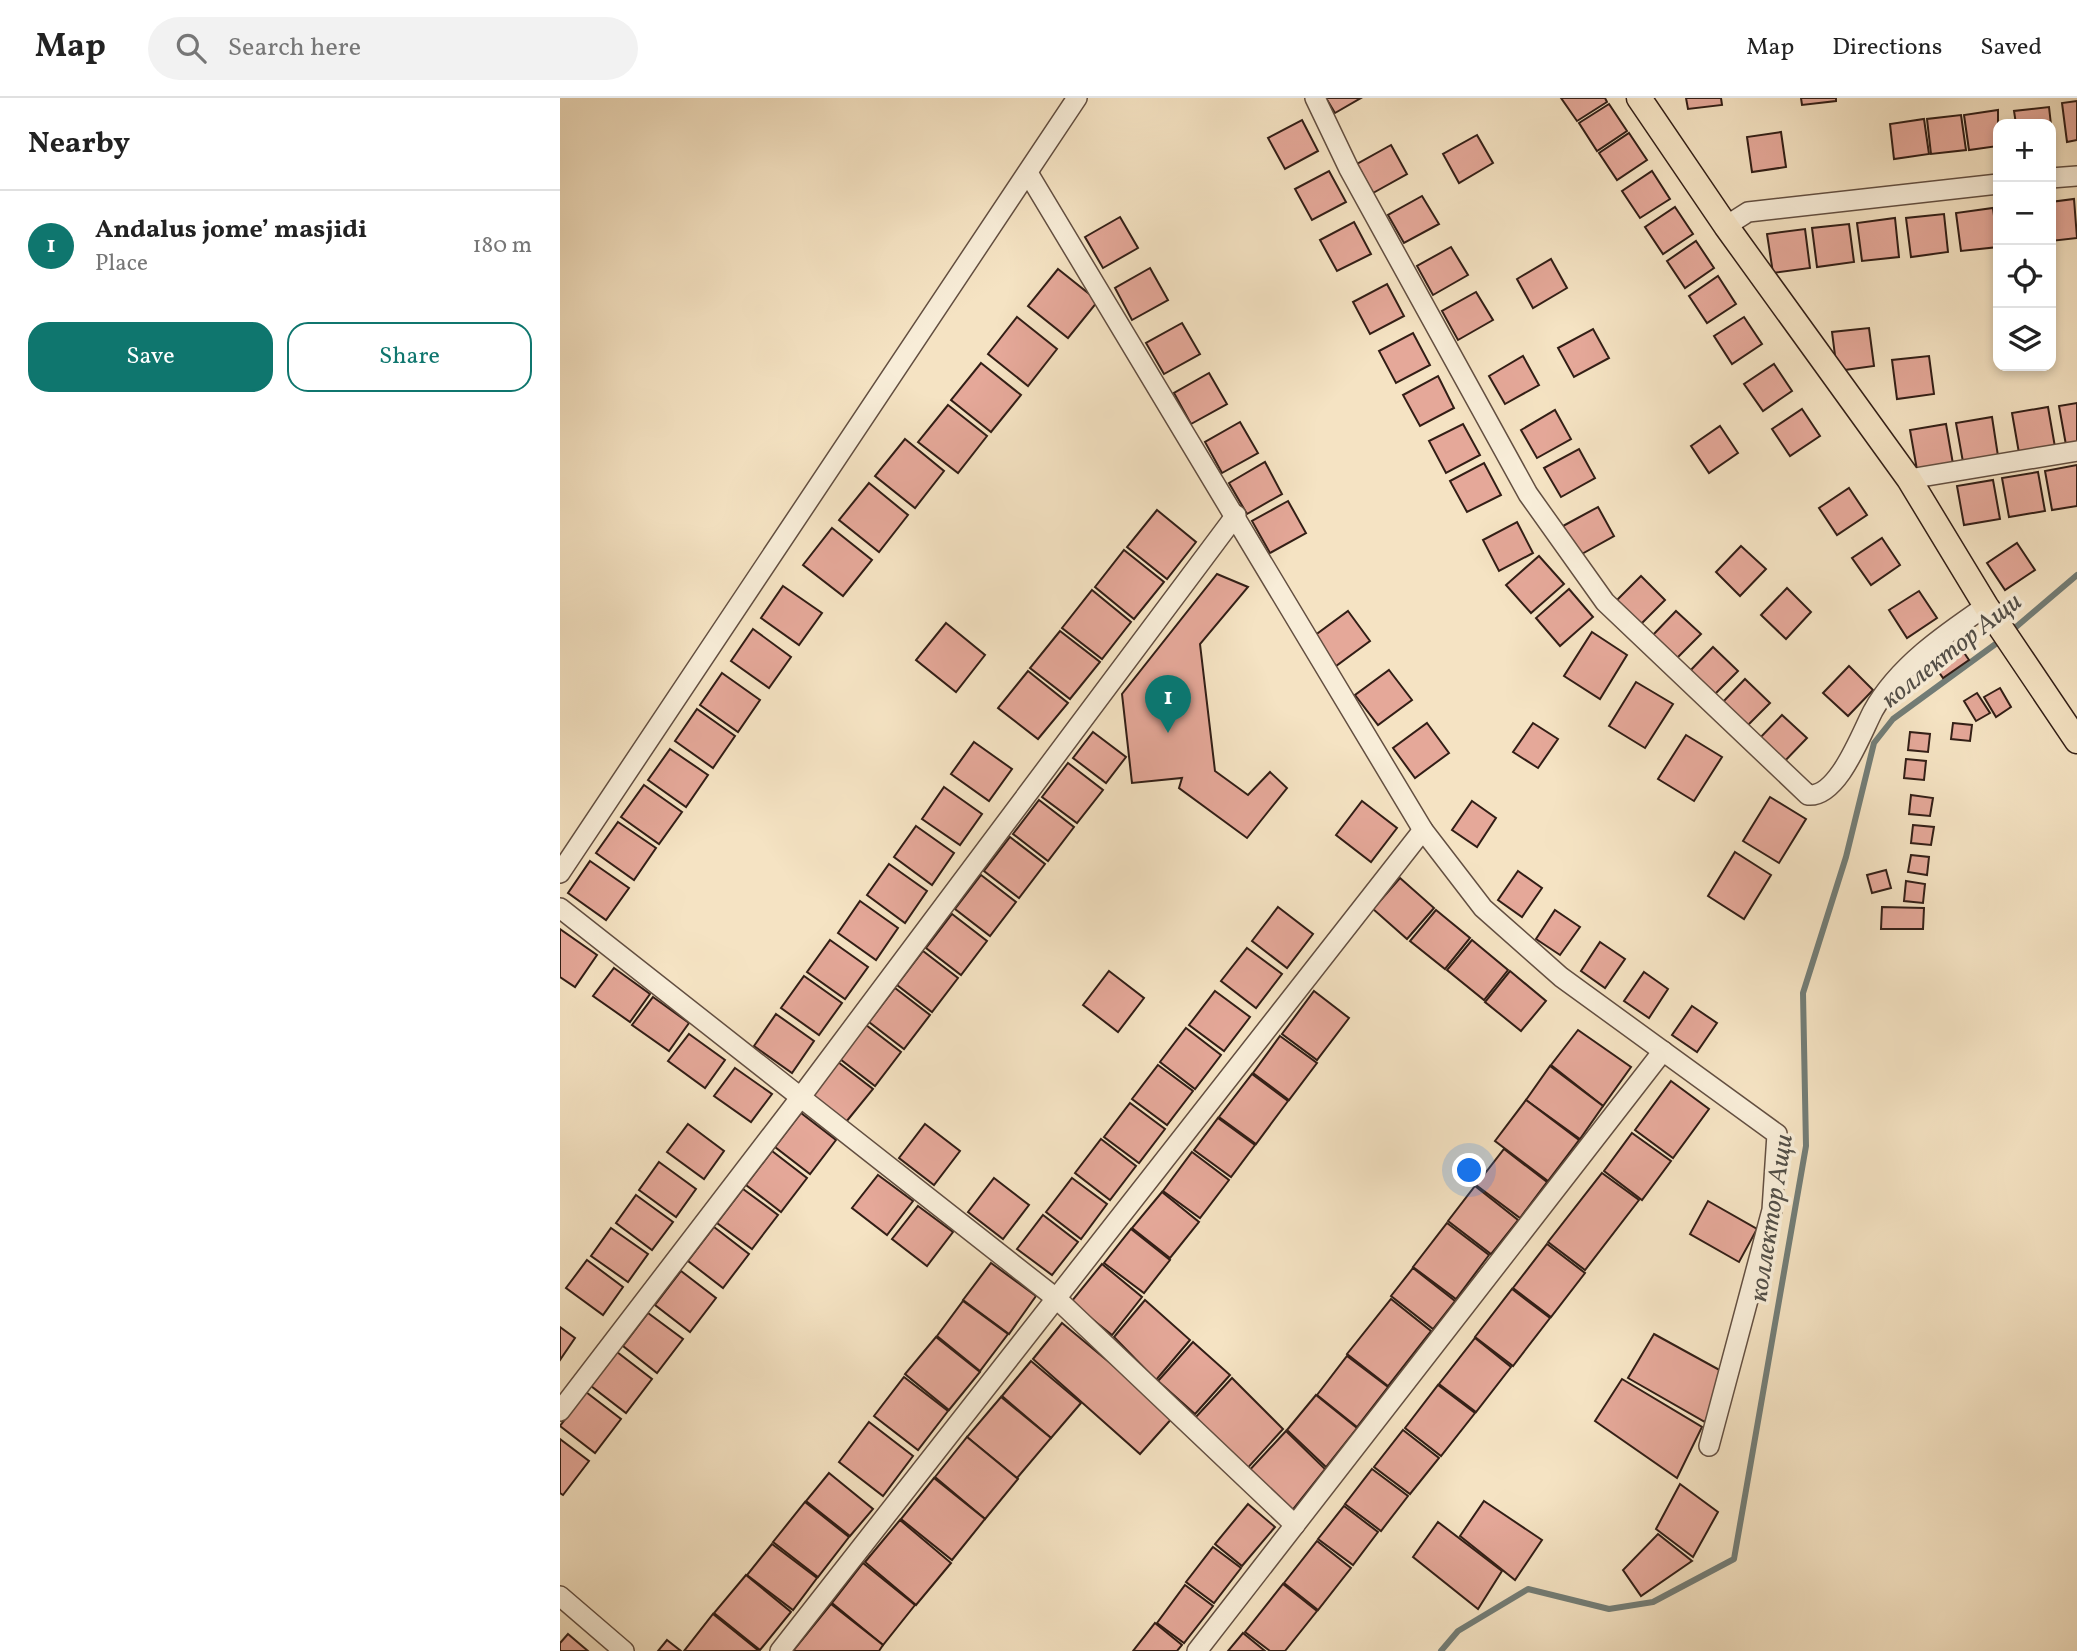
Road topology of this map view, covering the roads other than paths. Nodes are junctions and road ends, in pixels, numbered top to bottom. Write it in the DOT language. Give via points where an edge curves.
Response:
graph roads {
  1 [pos="1077,98"];
  2 [pos="1315,98"];
  3 [pos="1639,98"];
  4 [pos="1028,173"];
  5 [pos="2077,176"];
  6 [pos="2056,178"];
  7 [pos="1993,185"];
  8 [pos="1726,226"];
  9 [pos="2077,451"];
  10 [pos="1909,479"];
  11 [pos="1236,515"];
  12 [pos="1991,613"];
  13 [pos="2077,741"];
  14 [pos="1423,830"];
  15 [pos="560,873"];
  16 [pos="560,908"];
  17 [pos="1663,1051"];
  18 [pos="800,1098"];
  19 [pos="1057,1300"];
  20 [pos="560,1411"];
  21 [pos="1709,1446"];
  22 [pos="1295,1525"];
  23 [pos="560,1596"];
  24 [pos="624,1651"];
  25 [pos="780,1651"];
  26 [pos="1197,1651"];
  1 -- 4 [label="street"];
  2 -- 12 [label="street" via="1349,169 1528,494 1605,602 1808,795 1818,796 1827,790 1896,680 1939,638"];
  3 -- 8 [label="main road"];
  4 -- 11 [label="street"];
  4 -- 15 [label="street"];
  5 -- 6 [label="street"];
  7 -- 8 [label="street" via="1748,212"];
  8 -- 10 [label="main road"];
  9 -- 10 [label="street"];
  10 -- 12 [label="main road"];
  11 -- 14 [label="street"];
  11 -- 18 [label="street"];
  12 -- 13 [label="main road"];
  14 -- 17 [label="street" via="1483,908 1561,977"];
  14 -- 19 [label="street"];
  16 -- 18 [label="street"];
  17 -- 21 [label="street" via="1777,1134 1772,1210"];
  17 -- 22 [label="street"];
  18 -- 19 [label="street"];
  18 -- 20 [label="street"];
  19 -- 22 [label="street"];
  19 -- 25 [label="street"];
  22 -- 26 [label="street"];
  23 -- 24 [label="street"];
}
